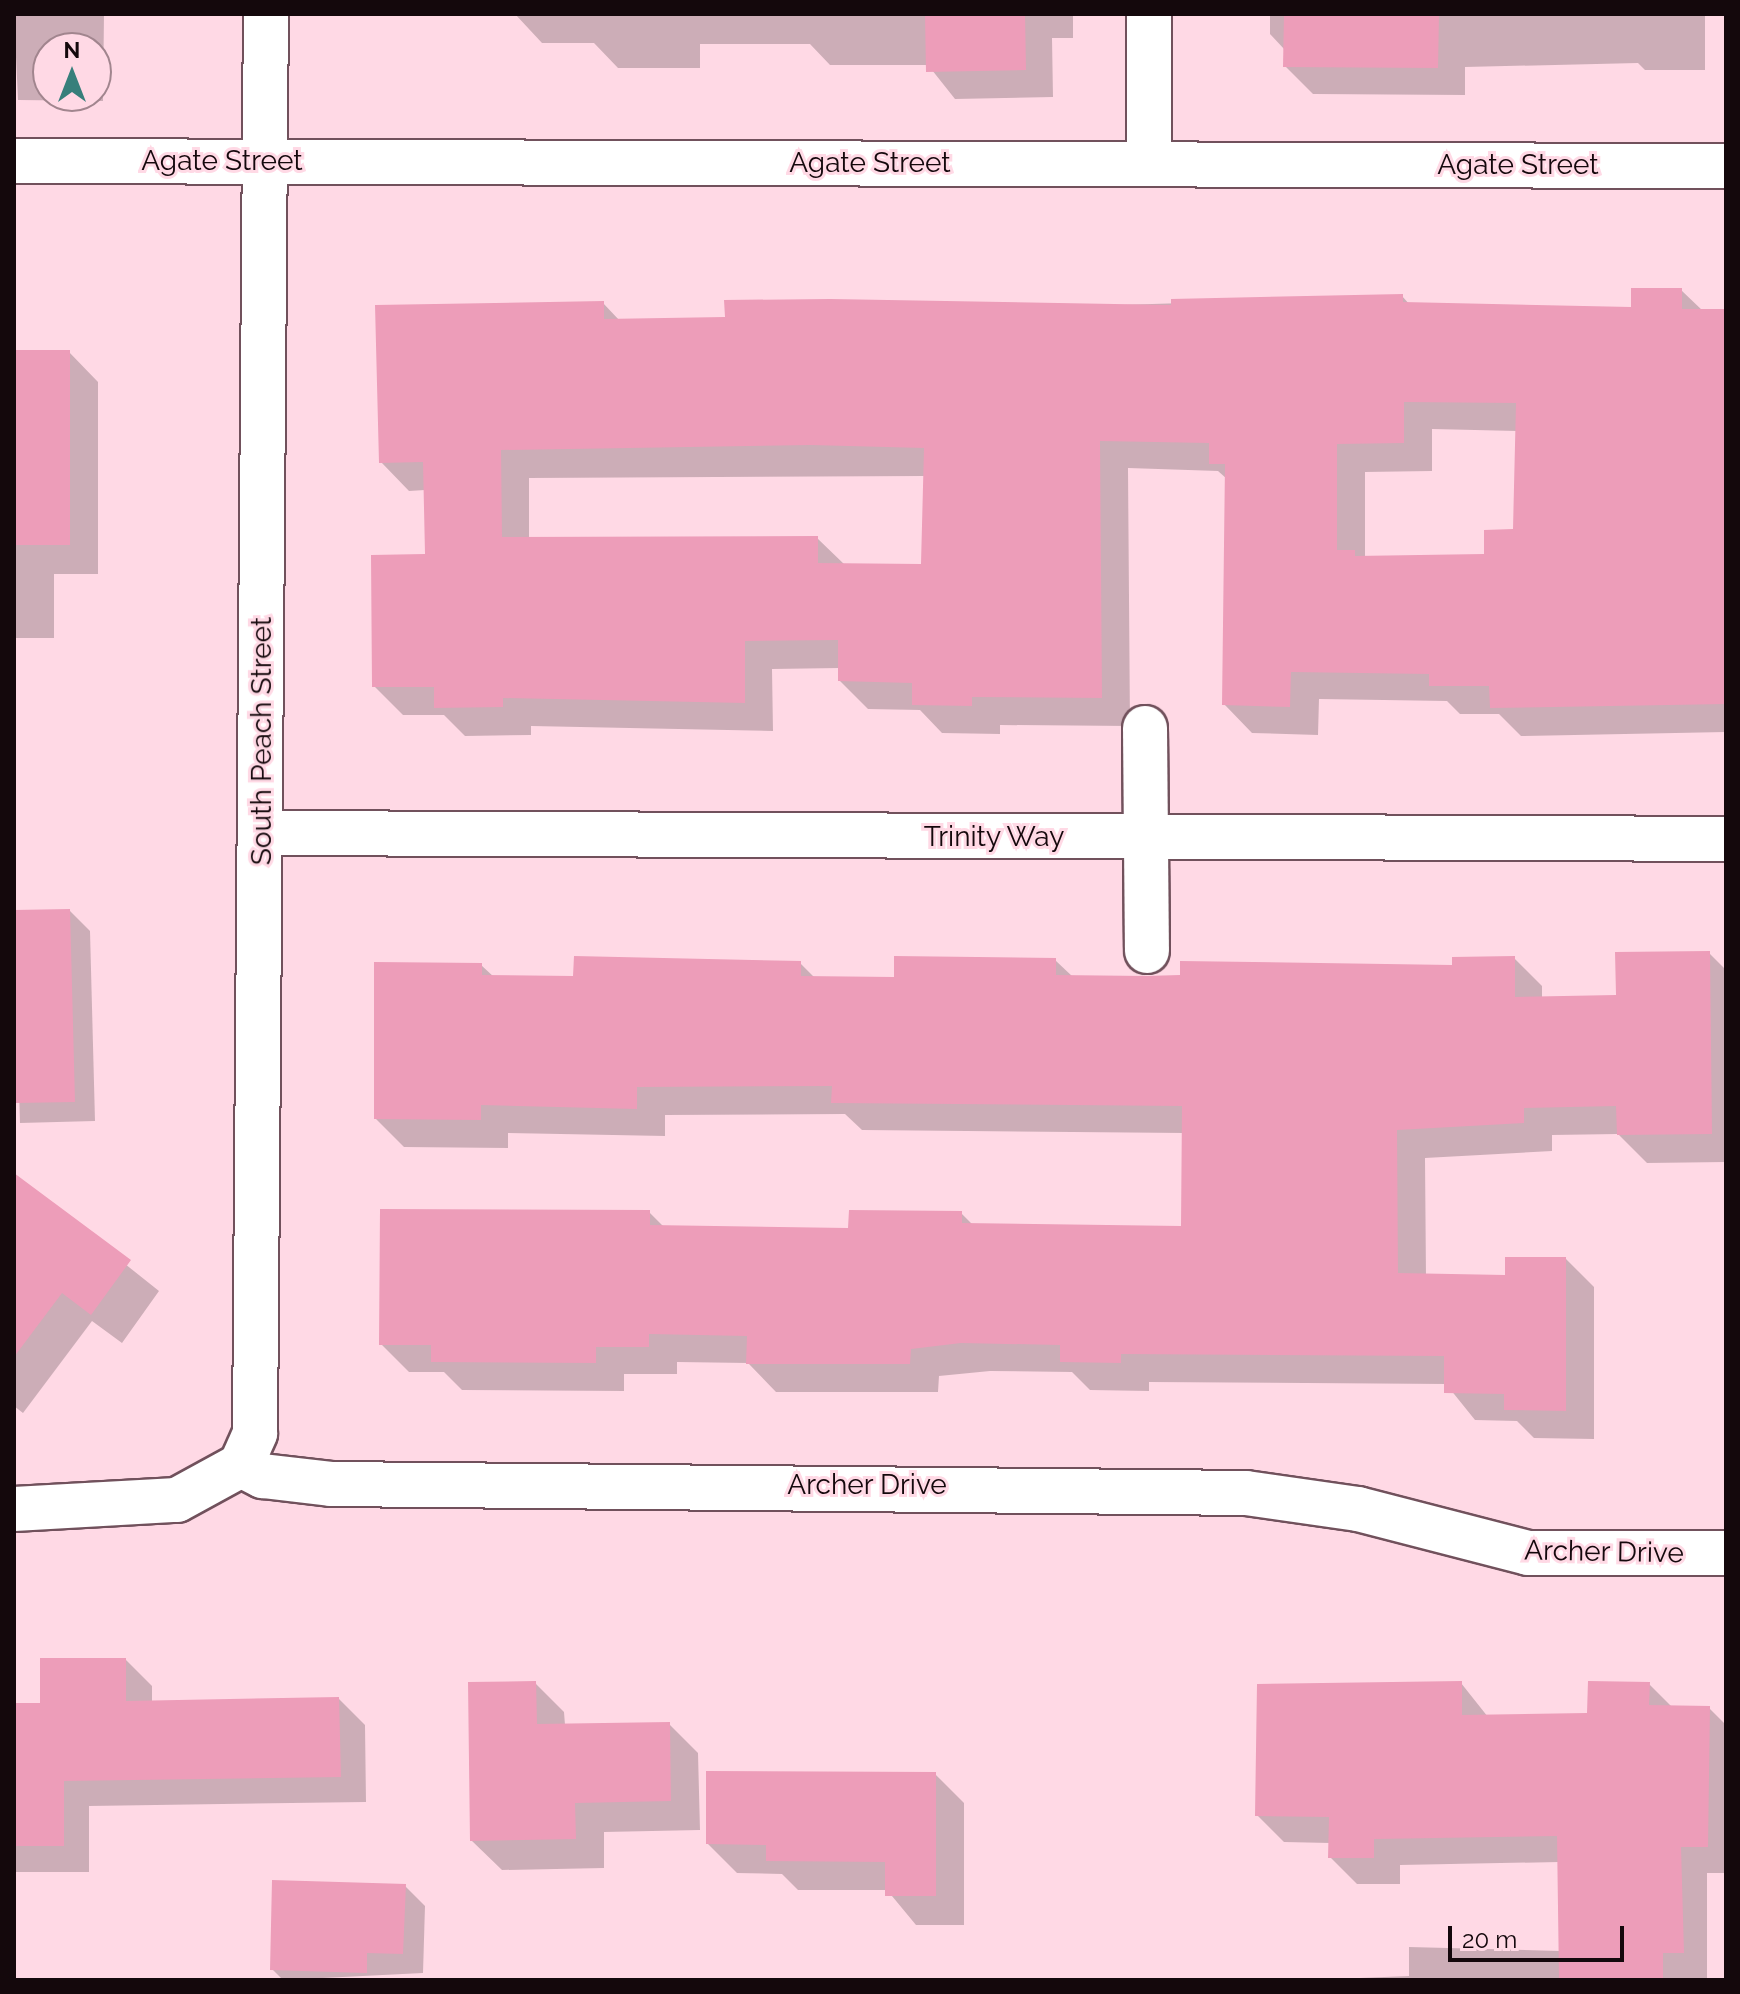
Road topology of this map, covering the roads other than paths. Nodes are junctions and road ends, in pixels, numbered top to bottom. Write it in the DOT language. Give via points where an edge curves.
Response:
graph roads {
  1 [pos="266,14"];
  2 [pos="1149,14"];
  3 [pos="266,160"];
  4 [pos="14,161"];
  5 [pos="1149,164"];
  6 [pos="1726,166"];
  7 [pos="1145,728"];
  8 [pos="262,833"];
  9 [pos="1146,837"];
  10 [pos="1726,839"];
  11 [pos="1147,951"];
  12 [pos="241,1465"];
  13 [pos="14,1509"];
  14 [pos="1726,1553"];
  1 -- 3 [label="street, South Peach Street"];
  2 -- 5 [label="street"];
  3 -- 4 [label="street, Agate Street"];
  3 -- 5 [label="street, Agate Street"];
  3 -- 8 [label="street, South Peach Street"];
  5 -- 6 [label="street, Agate Street"];
  7 -- 9 [label="street"];
  8 -- 9 [label="street, Trinity Way"];
  8 -- 12 [label="street, South Peach Street" via="255,1433"];
  9 -- 10 [label="street, Trinity Way"];
  9 -- 11 [label="street"];
  12 -- 13 [label="street" via="177,1500"];
  12 -- 14 [label="street, Archer Drive" via="263,1476 331,1484 1246,1493 1358,1509 1528,1553"];
}
